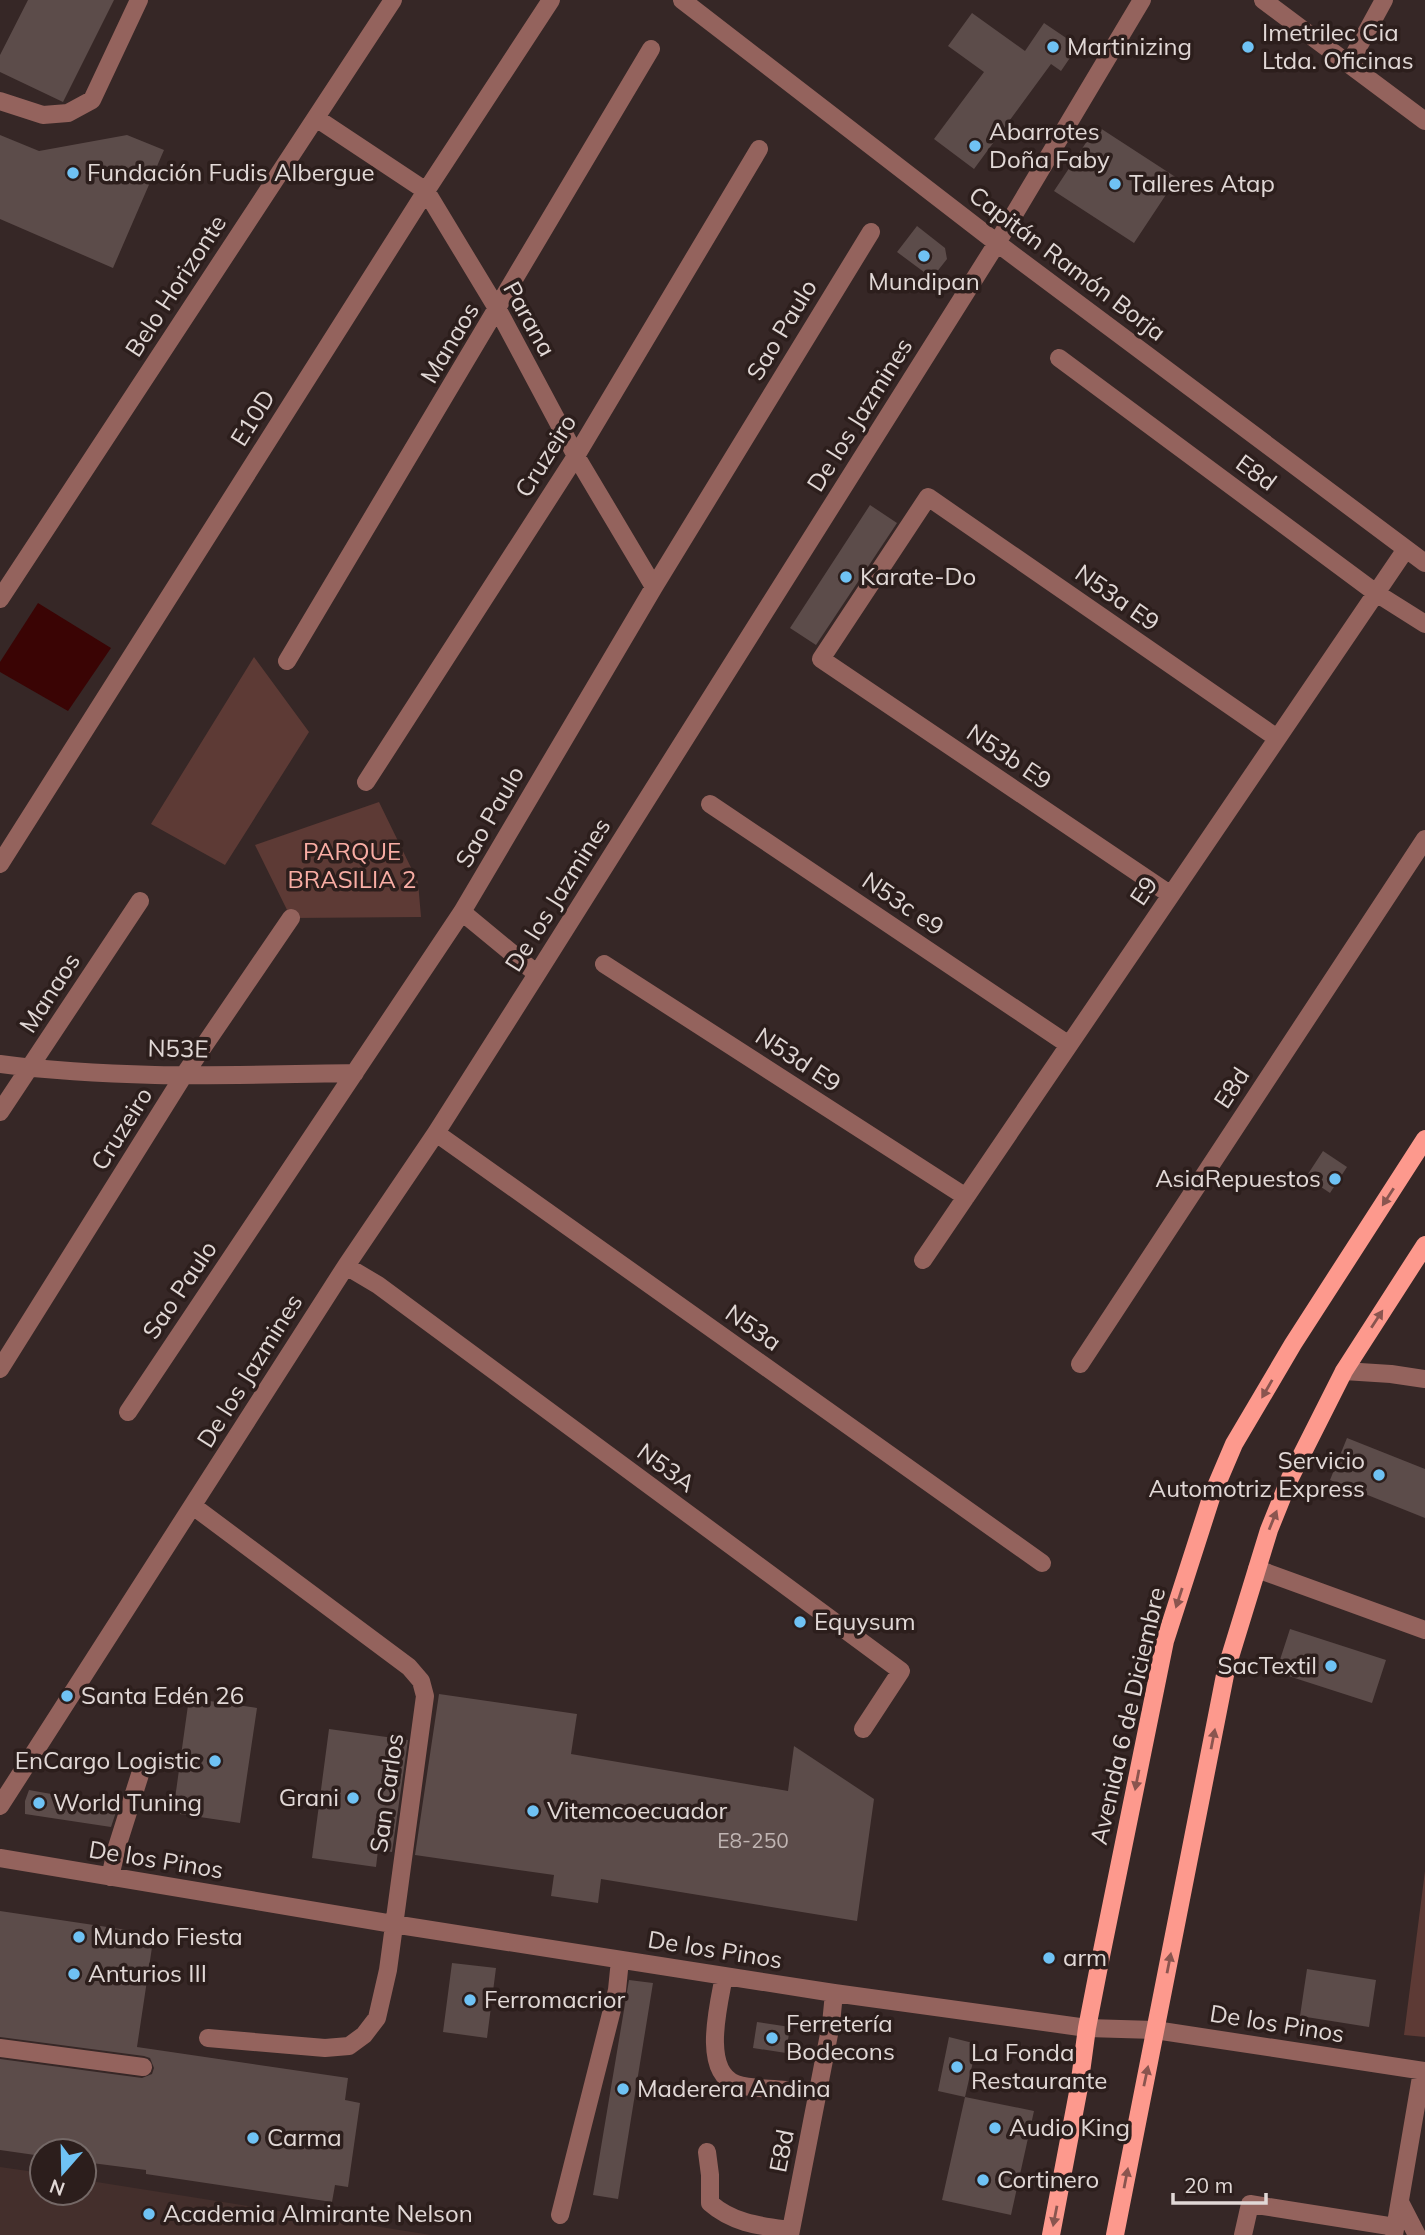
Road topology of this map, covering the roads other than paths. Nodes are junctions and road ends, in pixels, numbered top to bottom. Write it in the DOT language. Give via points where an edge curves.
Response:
graph roads {
  1 [pos="139,0"];
  2 [pos="393,0"];
  3 [pos="551,0"];
  4 [pos="682,0"];
  5 [pos="1142,0"];
  6 [pos="1263,0"];
  7 [pos="1384,0"];
  8 [pos="651,49"];
  9 [pos="1349,64"];
  10 [pos="0,101"];
  11 [pos="316,118"];
  12 [pos="1425,121"];
  13 [pos="759,149"];
  14 [pos="426,191"];
  15 [pos="871,232"];
  16 [pos="998,243"];
  17 [pos="498,310"];
  18 [pos="1059,358"];
  19 [pos="576,456"];
  20 [pos="1406,549"];
  21 [pos="1425,563"];
  22 [pos="653,587"];
  23 [pos="1376,593"];
  24 [pos="0,598"];
  25 [pos="1425,624"];
  26 [pos="821,659"];
  27 [pos="287,661"];
  28 [pos="1278,738"];
  29 [pos="366,782"];
  30 [pos="710,804"];
  31 [pos="1425,839"];
  32 [pos="0,864"];
  33 [pos="1171,895"];
  34 [pos="140,901"];
  35 [pos="462,912"];
  36 [pos="290,918"];
  37 [pos="604,964"];
  38 [pos="537,974"];
  39 [pos="1069,1045"];
  40 [pos="0,1064"];
  41 [pos="29,1068"];
  42 [pos="355,1073"];
  43 [pos="184,1075"];
  44 [pos="0,1112"];
  45 [pos="436,1133"];
  46 [pos="1425,1139"];
  47 [pos="966,1197"];
  48 [pos="1425,1245"];
  49 [pos="923,1260"];
  50 [pos="346,1266"];
  51 [pos="1080,1364"];
  52 [pos="0,1369"];
  53 [pos="1344,1371"];
  54 [pos="1425,1380"];
  55 [pos="128,1412"];
  56 [pos="193,1506"];
  57 [pos="1042,1563"];
  58 [pos="1256,1569"];
  59 [pos="1425,1630"];
  60 [pos="863,1729"];
  61 [pos="143,1765"];
  62 [pos="0,1807"];
  63 [pos="0,1858"];
  64 [pos="110,1877"];
  65 [pos="393,1924"];
  66 [pos="620,1960"];
  67 [pos="724,1976"];
  68 [pos="834,1993"];
  69 [pos="1087,2028"];
  70 [pos="1156,2030"];
  71 [pos="208,2038"];
  72 [pos="0,2048"];
  73 [pos="143,2067"];
  74 [pos="1424,2071"];
  75 [pos="785,2090"];
  76 [pos="707,2152"];
  77 [pos="1400,2202"];
  78 [pos="560,2215"];
  79 [pos="1394,2231"];
  80 [pos="791,2233"];
  81 [pos="1051,2235"];
  82 [pos="1115,2235"];
  83 [pos="1243,2235"];
  84 [pos="1417,2235"];
  1 -- 10 [label="street" via="92,100 68,113 43,115"];
  2 -- 11 [label="street, Belo Horizonte"];
  3 -- 14 [label="street, E10D"];
  4 -- 16 [label="street, Capitán Ramón Borja"];
  5 -- 16 [label="street, De los Jazmines"];
  6 -- 9 [label="street"];
  7 -- 9 [label="street"];
  8 -- 17 [label="street, Manaos"];
  9 -- 12 [label="street"];
  11 -- 14 [label="street, Parana"];
  11 -- 24 [label="street, Belo Horizonte"];
  13 -- 19 [label="street, Cruzeiro"];
  14 -- 17 [label="street, Parana"];
  14 -- 32 [label="street, E10D"];
  15 -- 22 [label="street, Sao Paulo"];
  16 -- 20 [label="street, Capitán Ramón Borja"];
  16 -- 38 [label="street, De los Jazmines"];
  17 -- 19 [label="street, Parana"];
  17 -- 27 [label="street, Manaos"];
  18 -- 23 [label="street, E8d"];
  19 -- 22 [label="street, Parana"];
  19 -- 29 [label="street, Cruzeiro"];
  20 -- 21 [label="street, Capitán Ramón Borja"];
  20 -- 23 [label="street, E9"];
  22 -- 35 [label="street, Sao Paulo"];
  23 -- 25 [label="street, E8d"];
  23 -- 28 [label="street, E9"];
  26 -- 28 [label="street, N53a E9" via="928,498"];
  26 -- 33 [label="street, N53b E9"];
  28 -- 33 [label="street, E9"];
  30 -- 39 [label="street, N53c e9"];
  31 -- 51 [label="street, E8d"];
  33 -- 39 [label="street, E9"];
  34 -- 41 [label="street, Manaos"];
  35 -- 38 [label="street"];
  35 -- 42 [label="street, Sao Paulo"];
  36 -- 43 [label="street, Cruzeiro"];
  37 -- 47 [label="street, N53d E9"];
  38 -- 45 [label="street, De los Jazmines"];
  39 -- 47 [label="street, E9"];
  40 -- 41 [label="street, N53E"];
  41 -- 43 [label="street, N53E"];
  41 -- 44 [label="street, Manaos"];
  42 -- 43 [label="street, N53E"];
  42 -- 55 [label="street, Sao Paulo"];
  43 -- 52 [label="street, Cruzeiro"];
  45 -- 50 [label="street, De los Jazmines"];
  45 -- 57 [label="street, N53a"];
  46 -- 69 [label="main road, Avenida 6 de Diciembre, one-way" via="1287,1355 1234,1444 1211,1498 1165,1641"];
  47 -- 49 [label="street, E9"];
  53 -- 48 [label="main road, one-way"];
  50 -- 56 [label="street, De los Jazmines"];
  50 -- 60 [label="street, N53A" via="378,1285 901,1671"];
  53 -- 54 [label="street"];
  58 -- 53 [label="main road, one-way" via="1290,1478"];
  56 -- 62 [label="street, De los Jazmines"];
  56 -- 65 [label="street, San Carlos" via="409,1667 421,1681 425,1696"];
  58 -- 59 [label="street"];
  70 -- 58 [label="main road, one-way" via="1226,1670"];
  61 -- 64 [label="street"];
  63 -- 64 [label="street, De los Pinos"];
  64 -- 65 [label="street, De los Pinos"];
  65 -- 66 [label="street, De los Pinos"];
  65 -- 71 [label="street, San Carlos" via="376,2018 349,2046"];
  66 -- 67 [label="street, De los Pinos"];
  66 -- 78 [label="street" via="617,1990"];
  67 -- 68 [label="street, De los Pinos"];
  67 -- 75 [label="street" via="714,2054 721,2075 736,2084"];
  68 -- 69 [label="street, De los Pinos"];
  68 -- 80 [label="street, E8d"];
  69 -- 70 [label="street, De los Pinos"];
  69 -- 81 [label="main road, Avenida 6 de Diciembre, one-way"];
  70 -- 74 [label="street, De los Pinos"];
  82 -- 70 [label="main road, one-way"];
  72 -- 73 [label="street"];
  74 -- 77 [label="street"];
  76 -- 80 [label="street" via="710,2203 723,2215"];
  77 -- 79 [label="street"];
  77 -- 84 [label="street"];
  79 -- 83 [label="street" via="1250,2204"];
}
